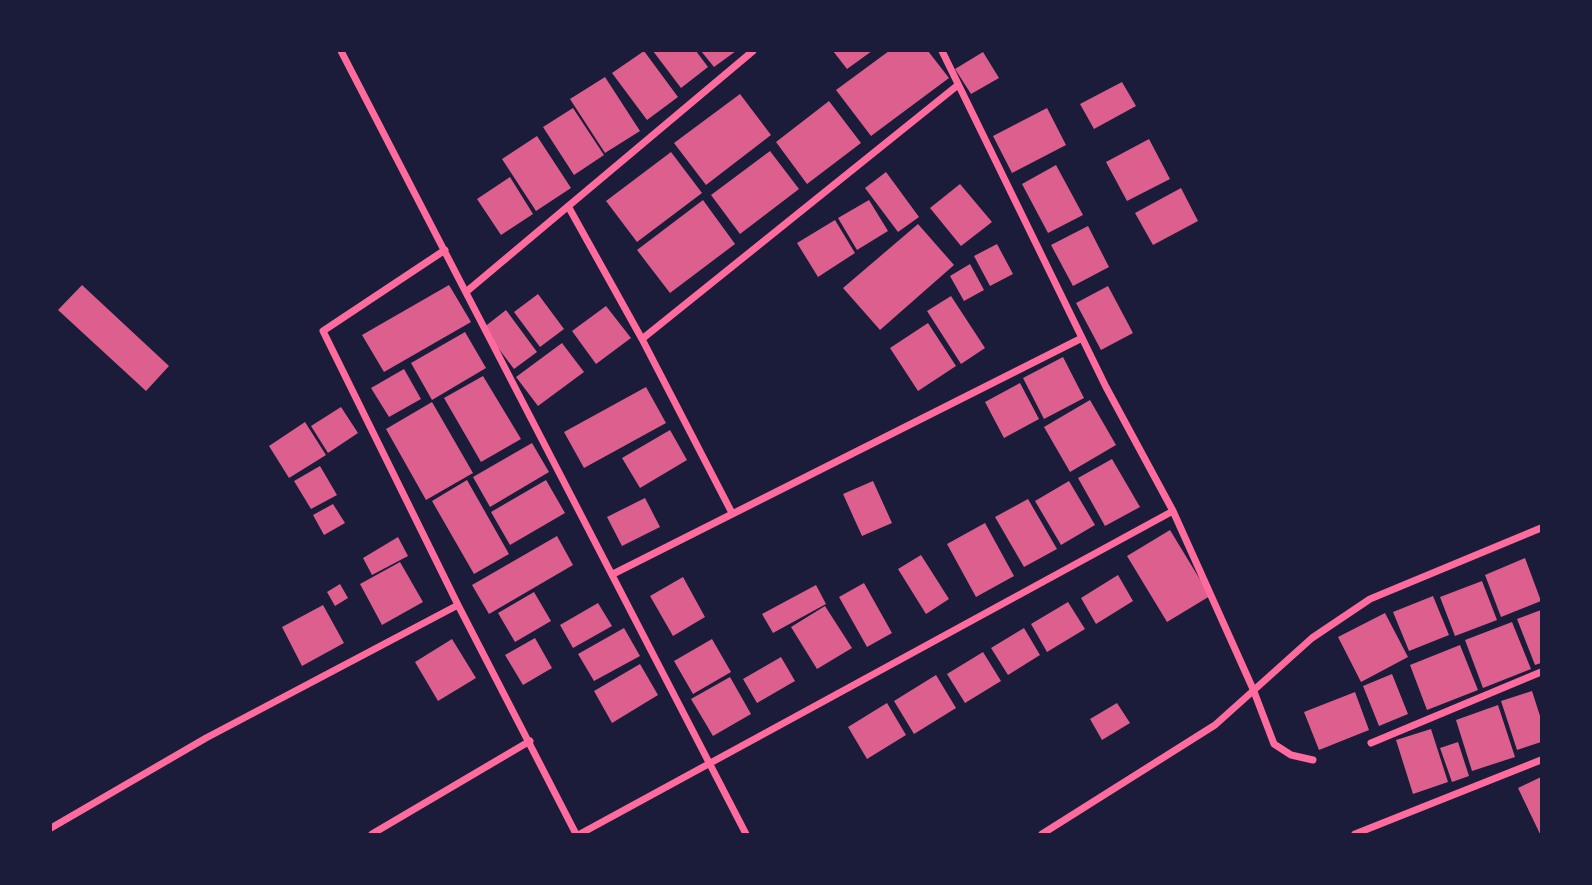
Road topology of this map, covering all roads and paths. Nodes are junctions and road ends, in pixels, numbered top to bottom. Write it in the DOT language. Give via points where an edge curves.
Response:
graph roads {
  1 [pos="341,51"];
  2 [pos="753,51"];
  3 [pos="942,51"];
  4 [pos="958,85"];
  5 [pos="568,206"];
  6 [pos="444,250"];
  7 [pos="466,292"];
  8 [pos="1082,338"];
  9 [pos="642,339"];
  10 [pos="1173,510"];
  11 [pos="732,513"];
  12 [pos="1541,528"];
  13 [pos="613,573"];
  14 [pos="458,605"];
  15 [pos="1541,672"];
  16 [pos="1253,689"];
  17 [pos="530,741"];
  18 [pos="1371,743"];
  19 [pos="1313,760"];
  20 [pos="1541,760"];
  21 [pos="712,763"];
  22 [pos="51,828"];
  23 [pos="372,834"];
  24 [pos="578,834"];
  25 [pos="746,834"];
  26 [pos="1042,834"];
  27 [pos="1355,834"];
  1 -- 6 [label="street"];
  2 -- 5 [label="street"];
  3 -- 4 [label="street"];
  4 -- 8 [label="street"];
  4 -- 9 [label="street"];
  5 -- 7 [label="street"];
  5 -- 9 [label="street"];
  6 -- 7 [label="street"];
  6 -- 14 [label="street" via="323,331"];
  7 -- 13 [label="street"];
  8 -- 10 [label="street"];
  8 -- 11 [label="street"];
  9 -- 11 [label="street"];
  10 -- 16 [label="street"];
  10 -- 21 [label="street"];
  11 -- 13 [label="street"];
  12 -- 16 [label="street" via="1370,598 1312,638"];
  13 -- 21 [label="street"];
  14 -- 17 [label="street"];
  14 -- 22 [label="street" via="206,738"];
  15 -- 18 [label="street"];
  16 -- 19 [label="street" via="1274,744 1291,755"];
  16 -- 26 [label="street" via="1215,725"];
  17 -- 23 [label="street"];
  17 -- 24 [label="street"];
  20 -- 27 [label="street"];
  21 -- 24 [label="street"];
  21 -- 25 [label="street"];
}
